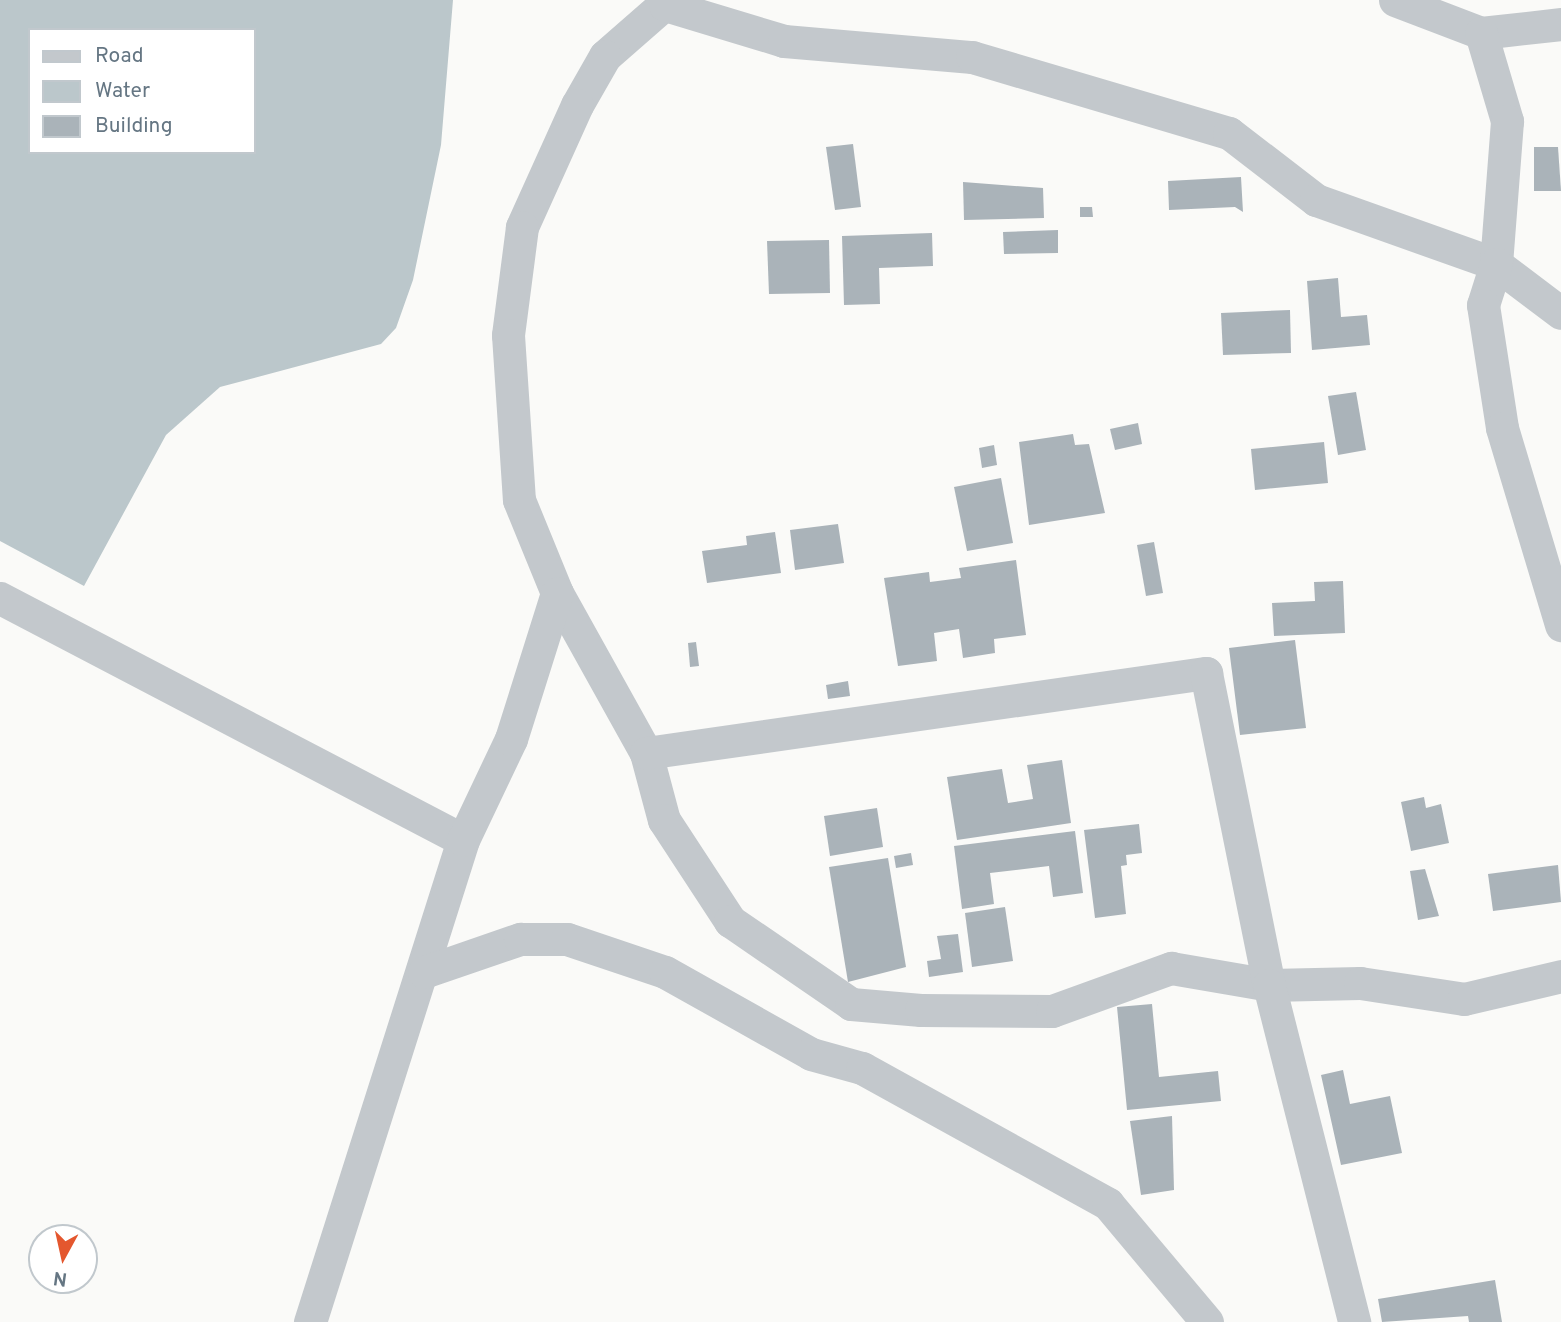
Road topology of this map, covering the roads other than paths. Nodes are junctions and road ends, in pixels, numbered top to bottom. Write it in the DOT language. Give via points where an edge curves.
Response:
graph roads {
  1 [pos="1395,0"];
  2 [pos="667,2"];
  3 [pos="1561,24"];
  4 [pos="1481,33"];
  5 [pos="1496,264"];
  6 [pos="1561,313"];
  7 [pos="557,593"];
  8 [pos="0,598"];
  9 [pos="1561,625"];
  10 [pos="646,753"];
  11 [pos="463,840"];
  12 [pos="424,972"];
  13 [pos="1561,976"];
  14 [pos="1269,985"];
  15 [pos="310,1322"];
  16 [pos="1207,1322"];
  17 [pos="1354,1322"];
  1 -- 4 [label="street"];
  2 -- 5 [label="street" via="784,41 972,57 1132,101 1229,133 1316,200"];
  2 -- 7 [label="street" via="605,56 522,227 508,335 519,499"];
  3 -- 4 [label="street"];
  4 -- 5 [label="street" via="1507,121"];
  5 -- 6 [label="street"];
  5 -- 9 [label="street" via="1483,305 1502,429"];
  7 -- 10 [label="street"];
  7 -- 11 [label="street" via="510,739"];
  8 -- 11 [label="street"];
  10 -- 14 [label="street" via="664,820 730,921 851,1004 1052,1011 1171,968"];
  10 -- 14 [label="street" via="1206,673"];
  11 -- 12 [label="street"];
  12 -- 15 [label="street"];
  12 -- 16 [label="street" via="520,939 567,939 665,972 811,1054 862,1068 1108,1204"];
  13 -- 14 [label="street" via="1464,999 1360,983"];
  14 -- 17 [label="street"];
}
